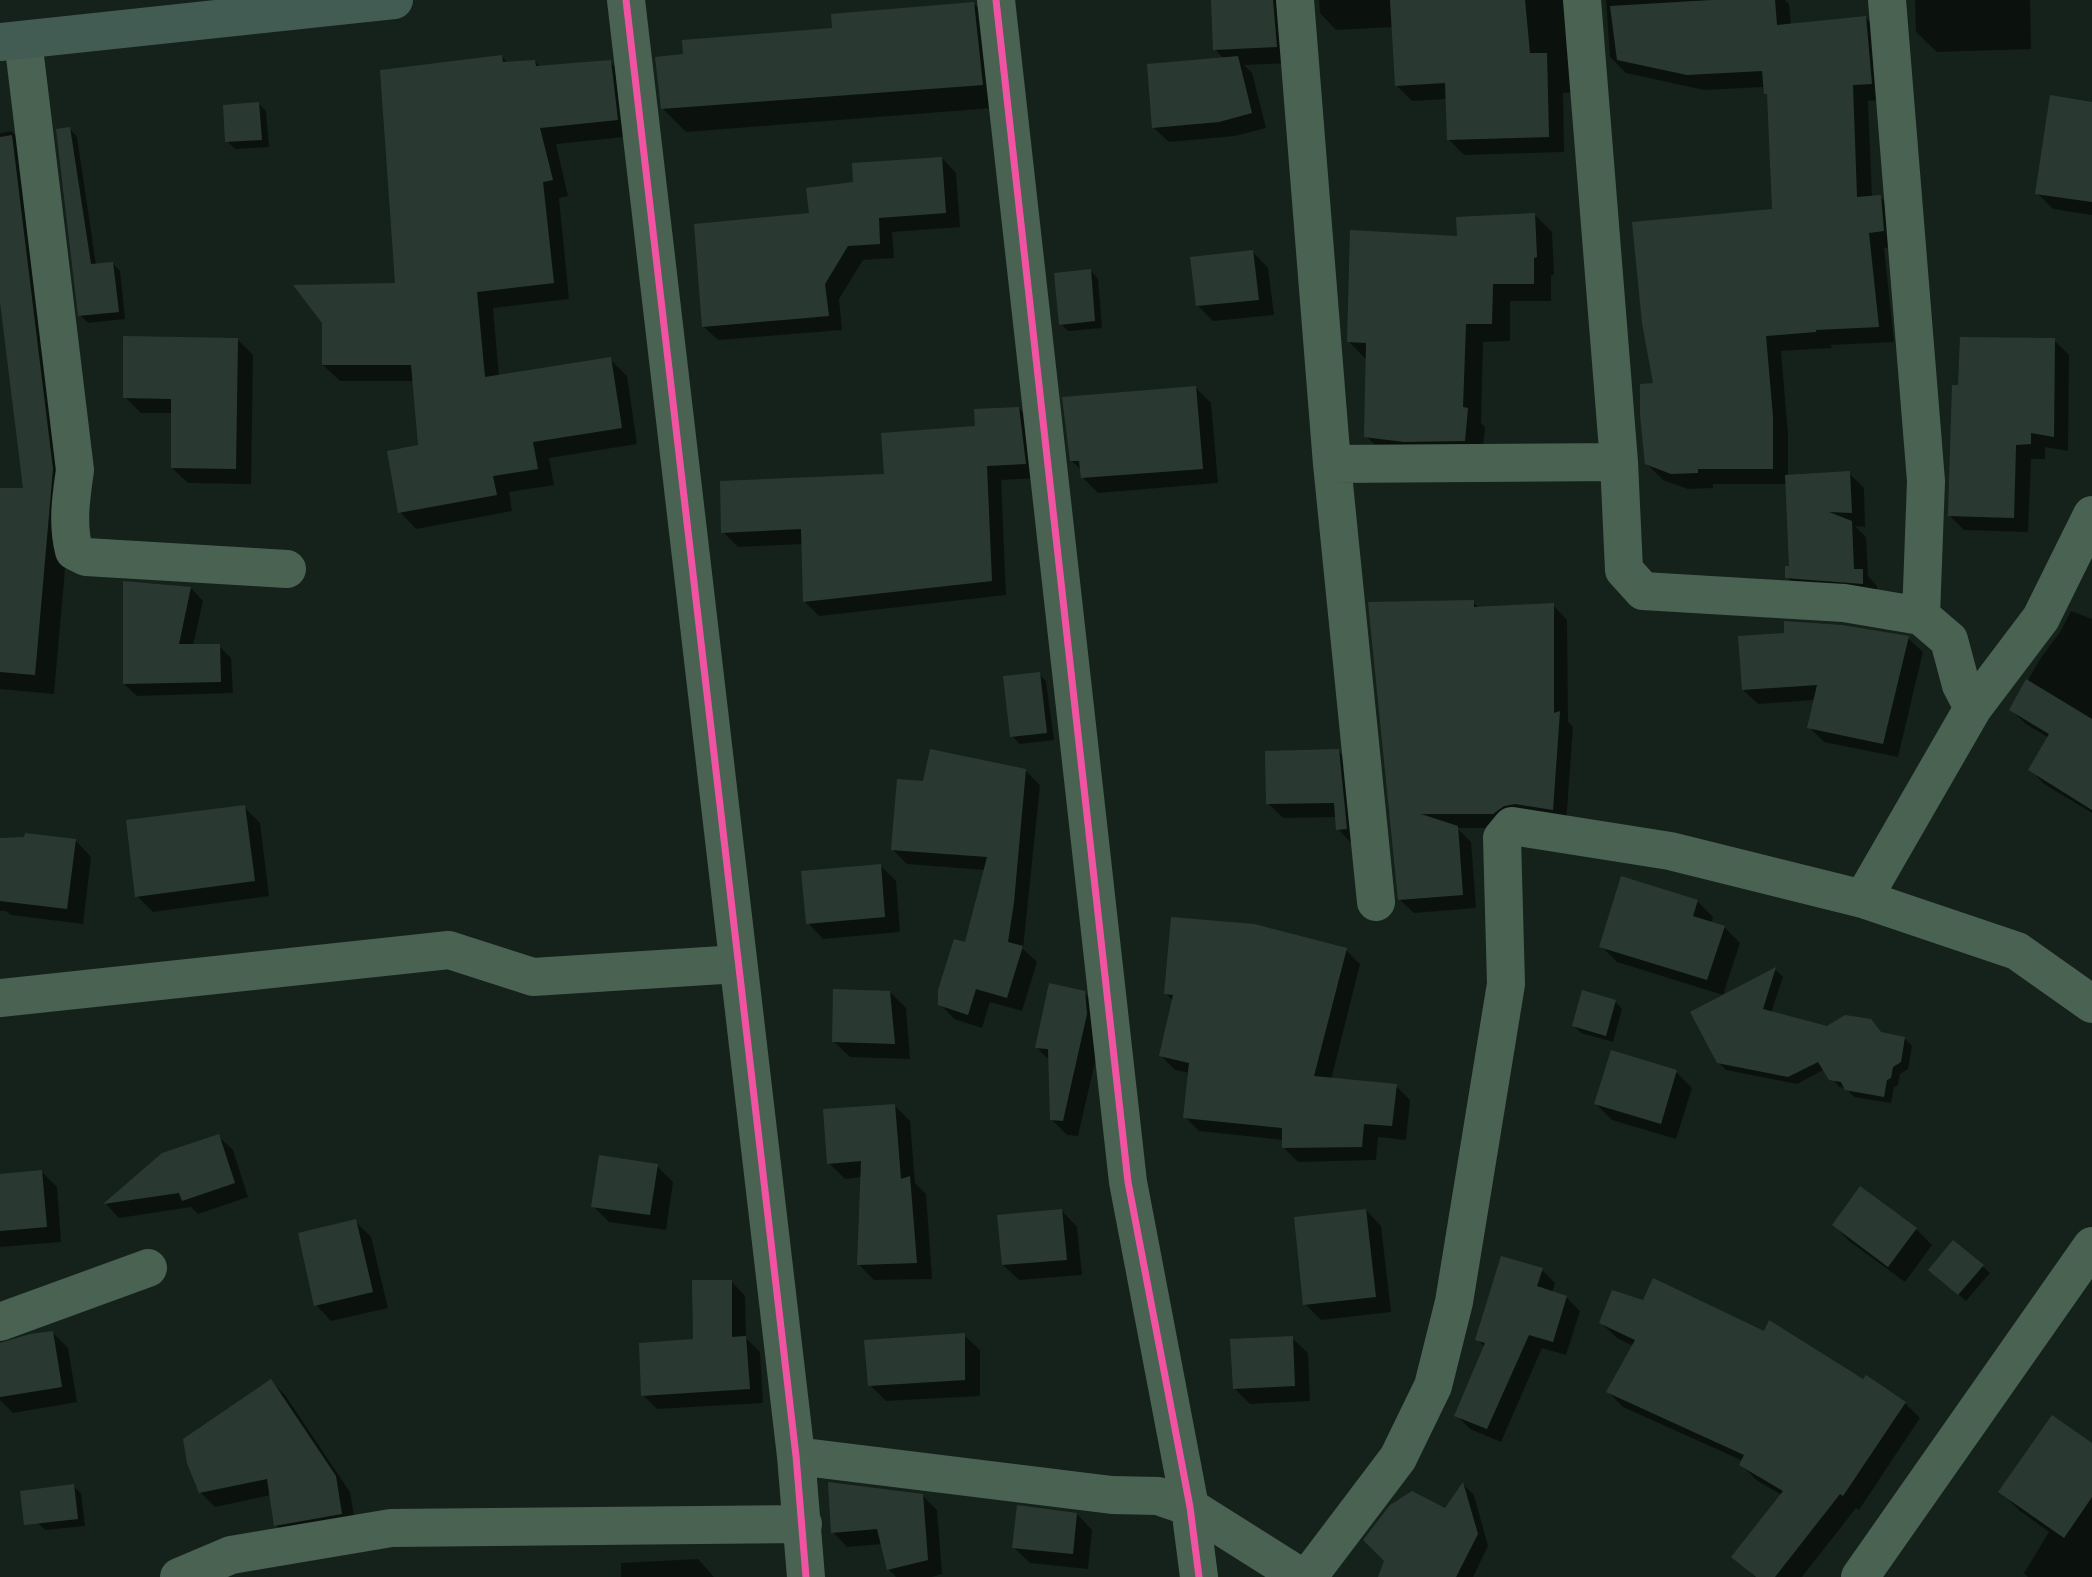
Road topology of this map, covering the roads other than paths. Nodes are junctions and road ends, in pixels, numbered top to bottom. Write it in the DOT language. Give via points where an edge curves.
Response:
graph roads {
  1 [pos="394,0"];
  2 [pos="626,0"];
  3 [pos="996,0"];
  4 [pos="1295,0"];
  5 [pos="1582,0"];
  6 [pos="1887,0"];
  7 [pos="11,41"];
  8 [pos="1619,462"];
  9 [pos="1332,464"];
  10 [pos="2092,516"];
  11 [pos="287,569"];
  12 [pos="1921,616"];
  13 [pos="1973,708"];
  14 [pos="1863,899"];
  15 [pos="1376,902"];
  16 [pos="738,964"];
  17 [pos="0,998"];
  18 [pos="2092,1004"];
  19 [pos="2092,1246"];
  20 [pos="148,1268"];
  21 [pos="0,1322"];
  22 [pos="796,1456"];
  23 [pos="1190,1507"];
  24 [pos="803,1524"];
  25 [pos="179,1577"];
  26 [pos="806,1577"];
  27 [pos="1199,1577"];
  28 [pos="1301,1577"];
  29 [pos="1308,1577"];
  30 [pos="1860,1577"];
  1 -- 7 [label="main road"];
  2 -- 16 [label="street"];
  3 -- 23 [label="street" via="1128,1182"];
  4 -- 9 [label="street"];
  5 -- 8 [label="street"];
  6 -- 12 [label="street" via="1926,481"];
  7 -- 11 [label="street" via="75,470 69,532 74,551 86,557"];
  8 -- 9 [label="street"];
  8 -- 12 [label="street" via="1624,570 1643,592 1844,603"];
  9 -- 15 [label="street"];
  10 -- 13 [label="street" via="2041,618"];
  12 -- 13 [label="street" via="1949,640 1961,685"];
  13 -- 14 [label="street"];
  14 -- 18 [label="street" via="2017,951"];
  14 -- 29 [label="street" via="1670,851 1512,826 1502,838 1506,984 1454,1301 1433,1385 1398,1458"];
  16 -- 17 [label="street" via="533,977 449,950"];
  16 -- 22 [label="street"];
  19 -- 30 [label="street"];
  20 -- 21 [label="street"];
  22 -- 23 [label="street" via="1112,1495 1158,1496"];
  22 -- 24 [label="street"];
  23 -- 27 [label="street"];
  23 -- 28 [label="street"];
  24 -- 25 [label="street" via="391,1528 231,1555"];
  24 -- 26 [label="street"];
}
